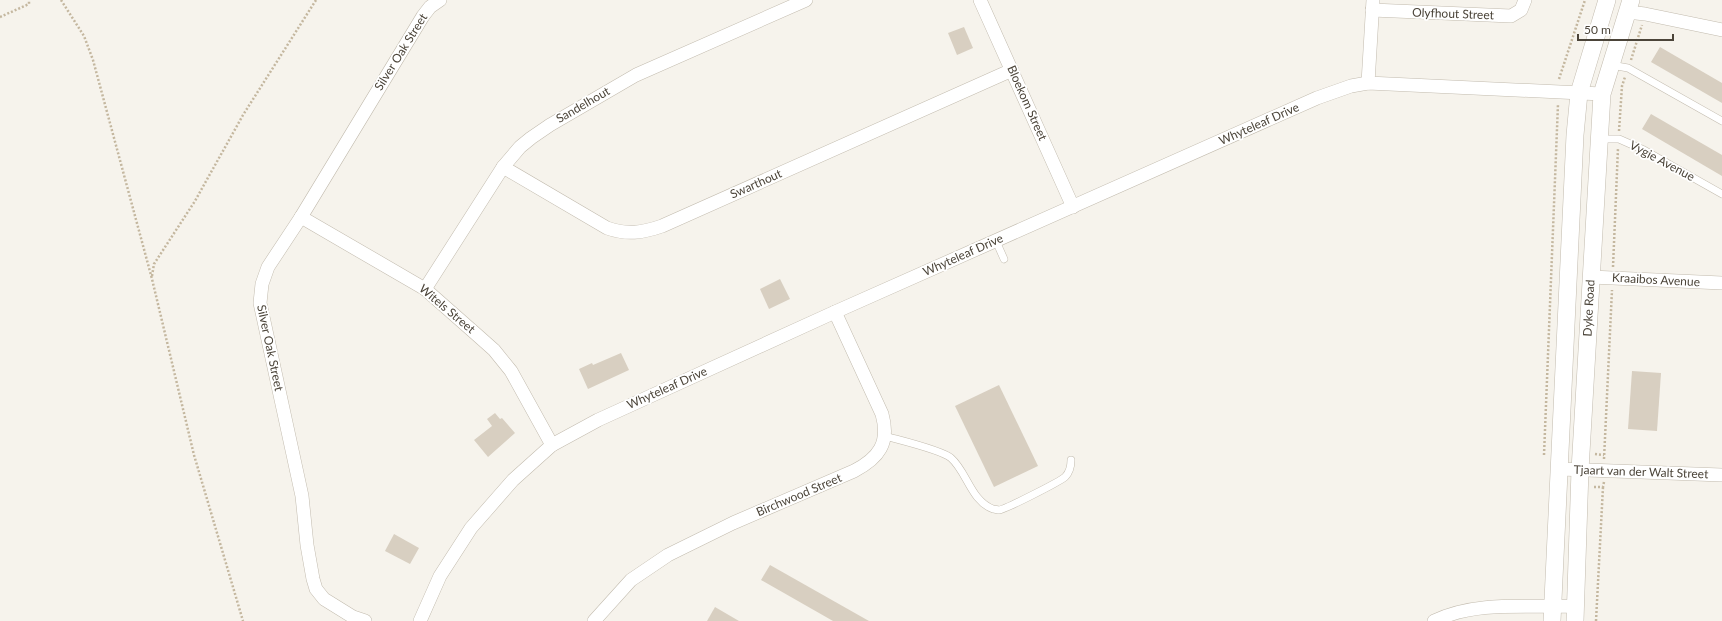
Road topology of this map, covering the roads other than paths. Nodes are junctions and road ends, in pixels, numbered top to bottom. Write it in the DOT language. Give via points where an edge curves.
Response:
graph roads {
  1 [pos="440,0"];
  2 [pos="806,0"];
  3 [pos="980,0"];
  4 [pos="1526,0"];
  5 [pos="1607,0"];
  6 [pos="1373,5"];
  7 [pos="1629,6"];
  8 [pos="1722,30"];
  9 [pos="1611,65"];
  10 [pos="1012,70"];
  11 [pos="1368,84"];
  12 [pos="1579,93"];
  13 [pos="1602,94"];
  14 [pos="1722,121"];
  15 [pos="1599,139"];
  16 [pos="503,167"];
  17 [pos="1722,194"];
  18 [pos="1072,206"];
  19 [pos="301,216"];
  20 [pos="996,241"];
  21 [pos="1004,259"];
  22 [pos="1591,277"];
  23 [pos="1722,282"];
  24 [pos="425,289"];
  25 [pos="835,312"];
  26 [pos="885,436"];
  27 [pos="552,444"];
  28 [pos="1071,460"];
  29 [pos="1560,469"];
  30 [pos="1722,475"];
  31 [pos="1580,478"];
  32 [pos="1552,614"];
  33 [pos="1576,614"];
  34 [pos="365,621"];
  35 [pos="420,621"];
  36 [pos="594,621"];
  37 [pos="1434,621"];
  1 -- 19 [label="street, Silver Oak Street" via="422,16"];
  2 -- 16 [label="street, Sandelhout" via="624,82 550,125 520,147"];
  3 -- 10 [label="street, Bloekom Street"];
  4 -- 6 [label="street, Olyfhout Street" via="1521,10 1511,16"];
  5 -- 12 [label="street, Dyke Road"];
  6 -- 11 [label="street"];
  7 -- 8 [label="street" via="1646,14"];
  7 -- 9 [label="street, Dyke Road"];
  9 -- 13 [label="street, Dyke Road"];
  9 -- 14 [label="lane" via="1628,68"];
  10 -- 16 [label="street, Swarthout" via="644,232 623,232 607,228"];
  10 -- 18 [label="street, Bloekom Street"];
  11 -- 12 [label="street, Whyteleaf Drive"];
  11 -- 18 [label="street, Whyteleaf Drive" via="1351,86 1317,98"];
  12 -- 13 [label="street, Whyteleaf Drive"];
  12 -- 29 [label="street, Dyke Road"];
  13 -- 15 [label="street, Dyke Road"];
  15 -- 17 [label="lane, Vygie Avenue" via="1619,139 1644,150"];
  15 -- 22 [label="street, Dyke Road"];
  16 -- 24 [label="street, Sandelhout"];
  18 -- 20 [label="street, Whyteleaf Drive"];
  19 -- 24 [label="street, Witels Street"];
  19 -- 34 [label="street, Silver Oak Street" via="268,267 262,284 260,303 302,496 307,545 316,589 324,599 353,617"];
  20 -- 21 [label="lane"];
  20 -- 25 [label="street, Whyteleaf Drive"];
  22 -- 23 [label="street, Kraaibos Avenue"];
  22 -- 31 [label="street, Dyke Road"];
  24 -- 27 [label="street, Witels Street" via="504,361"];
  25 -- 26 [label="street, Birchwood Street" via="882,414"];
  25 -- 27 [label="street, Whyteleaf Drive" via="598,420"];
  26 -- 28 [label="lane" via="948,455 982,502 998,510 1065,477"];
  26 -- 36 [label="street, Birchwood Street" via="877,455 866,465 687,544 648,567 619,592"];
  27 -- 35 [label="street, Whyteleaf Drive" via="513,480 471,528 440,576"];
  29 -- 31 [label="street, Tjaart van der Walt Street"];
  29 -- 32 [label="street, Dyke Road"];
  30 -- 31 [label="street, Tjaart van der Walt Street" via="1605,471"];
  31 -- 33 [label="street, Dyke Road"];
  32 -- 33 [label="street"];
  32 -- 37 [label="street" via="1484,607"];
}
